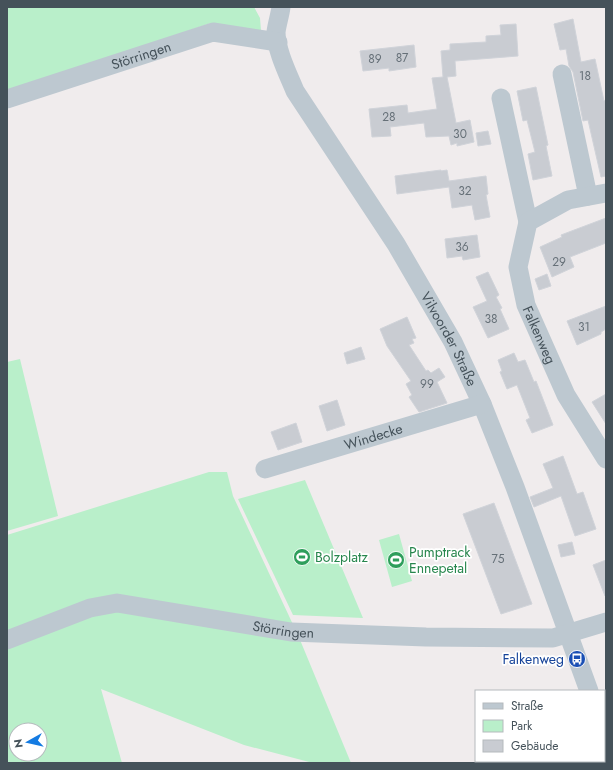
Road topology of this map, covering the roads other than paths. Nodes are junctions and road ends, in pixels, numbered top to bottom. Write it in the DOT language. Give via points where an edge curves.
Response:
graph roads {
  1 [pos="282,7"];
  2 [pos="278,42"];
  3 [pos="562,74"];
  4 [pos="501,98"];
  5 [pos="7,99"];
  6 [pos="597,195"];
  7 [pos="528,222"];
  8 [pos="482,404"];
  9 [pos="606,459"];
  10 [pos="265,469"];
  11 [pos="606,622"];
  12 [pos="568,634"];
  13 [pos="7,640"];
  14 [pos="589,690"];
  1 -- 2 [label="street, Vilvoorder Straße" via="276,31"];
  2 -- 5 [label="street, Störringen" via="213,32"];
  2 -- 8 [label="street, Vilvoorder Straße" via="295,91 396,244 452,342"];
  3 -- 6 [label="street"];
  4 -- 7 [label="street, Falkenweg"];
  6 -- 7 [label="street" via="568,200"];
  7 -- 9 [label="street, Falkenweg" via="518,267 526,305 566,395"];
  8 -- 10 [label="street, Windecke"];
  8 -- 12 [label="street, Vilvoorder Straße"];
  11 -- 12 [label="street, Störringen"];
  12 -- 13 [label="street, Störringen" via="553,638 491,639 291,632 117,603 90,608"];
  12 -- 14 [label="street, Vilvoorder Straße"];
}
